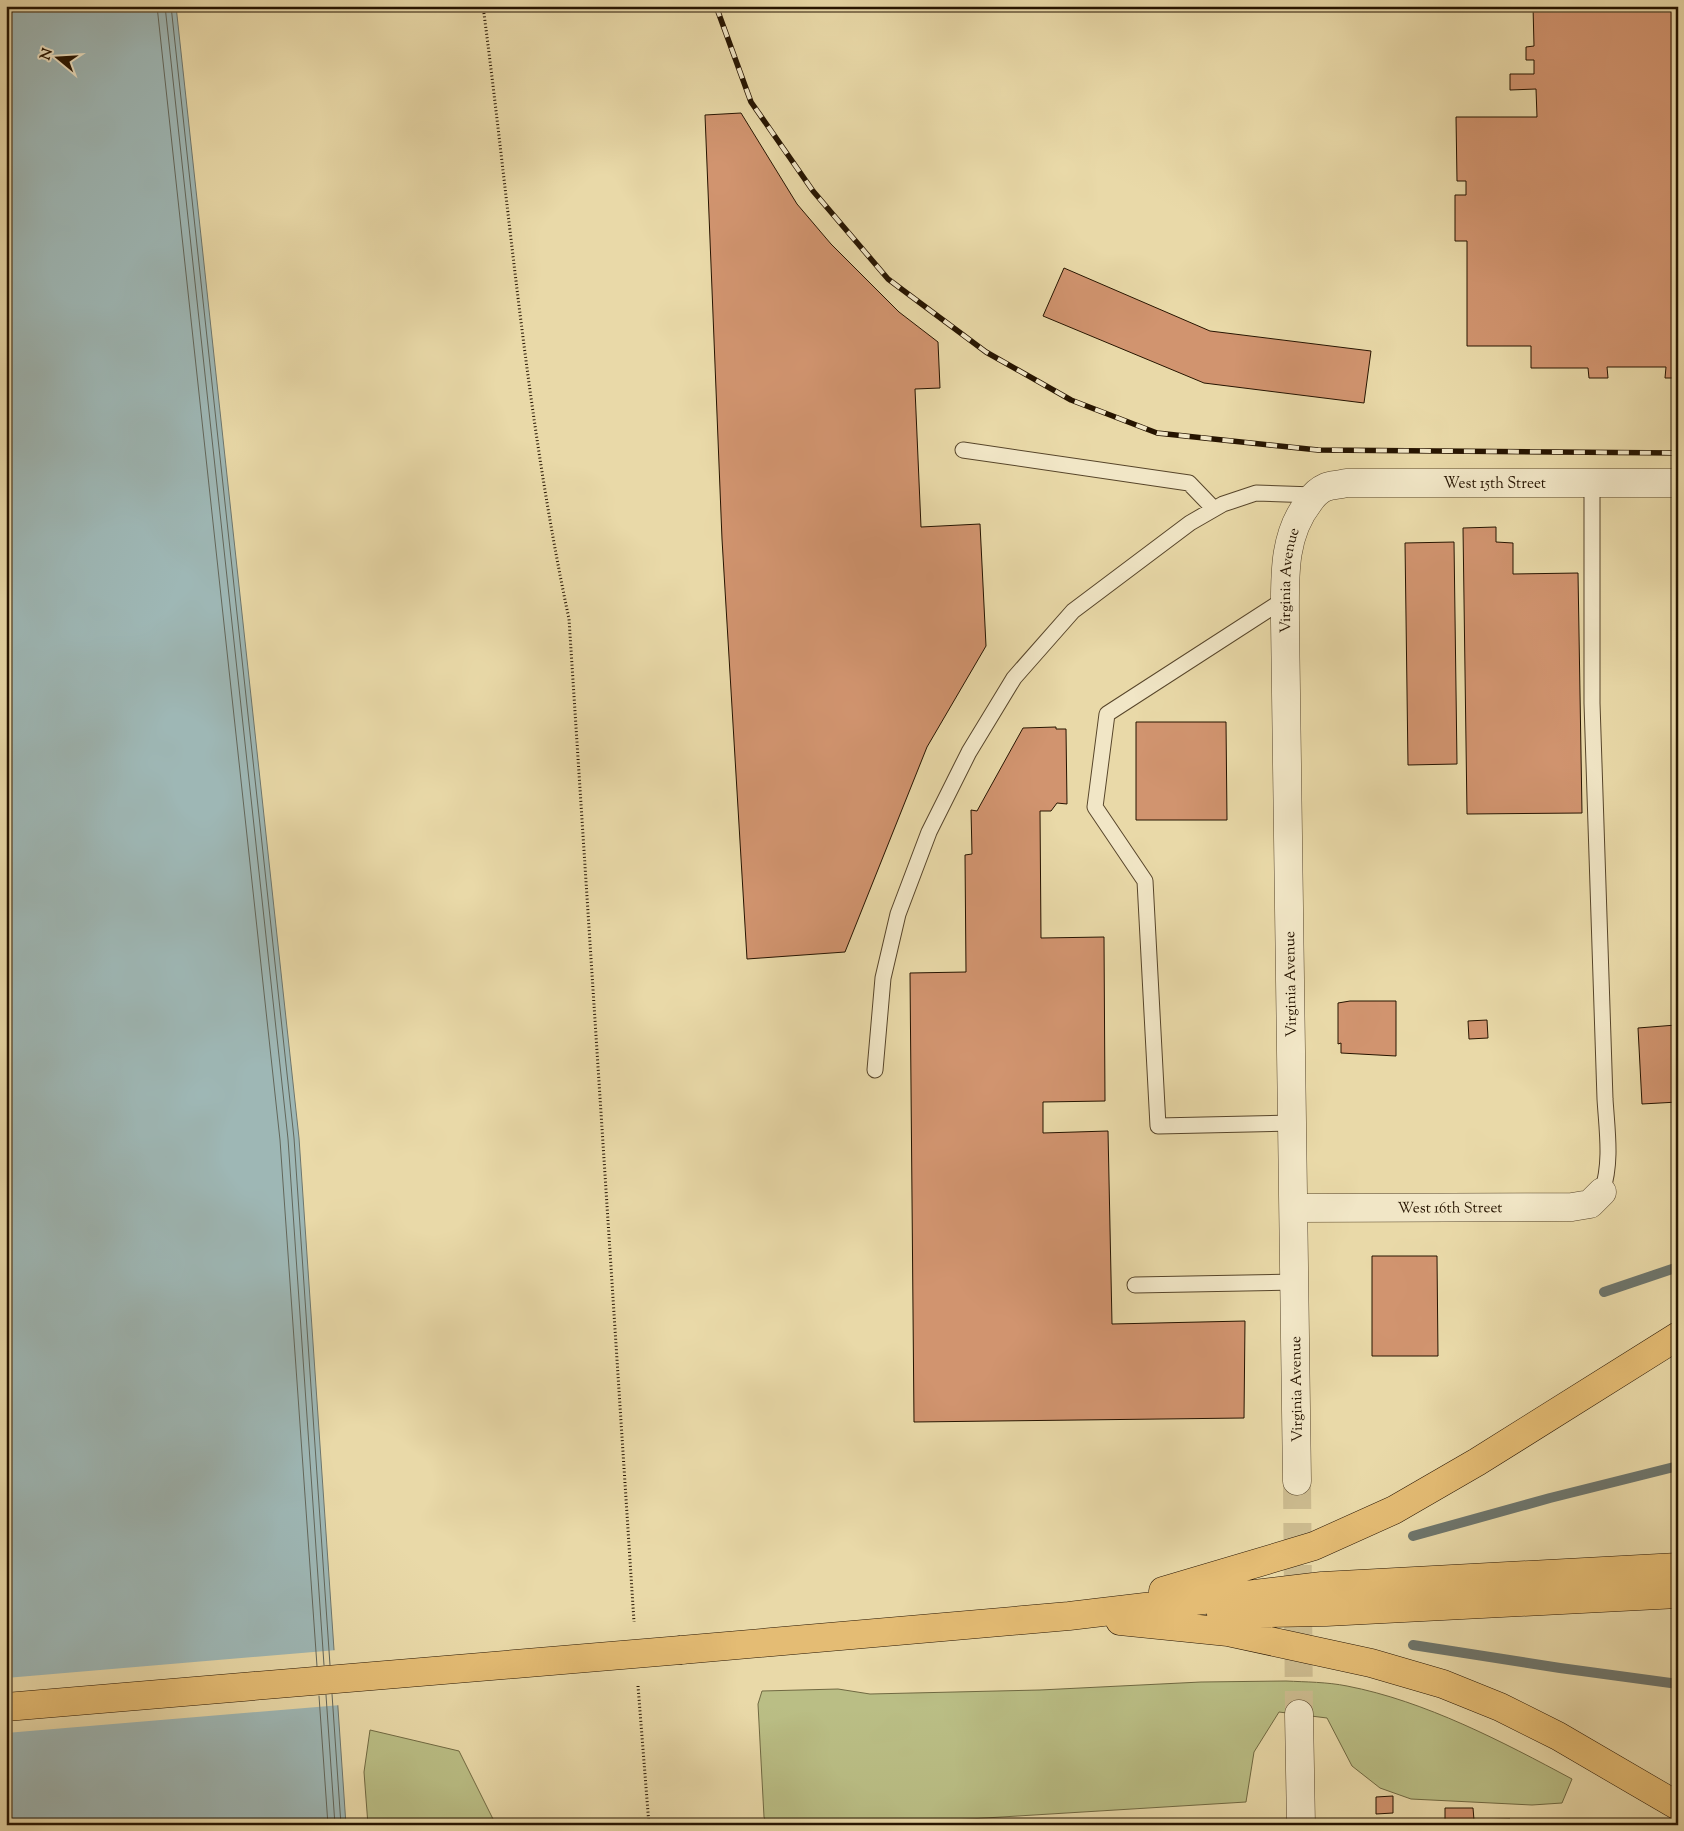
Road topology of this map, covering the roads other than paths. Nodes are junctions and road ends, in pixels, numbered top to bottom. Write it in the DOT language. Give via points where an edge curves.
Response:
graph roads {
  1 [pos="964,450"];
  2 [pos="1592,482"];
  3 [pos="1678,482"];
  4 [pos="1314,495"];
  5 [pos="1214,509"];
  6 [pos="1285,599"];
  7 [pos="875,1070"];
  8 [pos="1292,1123"];
  9 [pos="1602,1192"];
  10 [pos="1294,1208"];
  11 [pos="1295,1282"];
  12 [pos="1135,1285"];
  13 [pos="1678,1336"];
  14 [pos="1298,1481"];
  15 [pos="1678,1567"];
  16 [pos="1678,1594"];
  17 [pos="1069,1616"];
  18 [pos="6,1707"];
  19 [pos="1299,1714"];
  20 [pos="1678,1806"];
  21 [pos="1301,1825"];
  1 -- 5 [label="lane" via="1188,483"];
  2 -- 3 [label="street, West 15th Street"];
  2 -- 4 [label="street, West 15th Street" via="1346,483 1325,487"];
  2 -- 9 [label="lane" via="1592,703 1609,1156"];
  4 -- 5 [label="lane" via="1256,493"];
  4 -- 6 [label="street, Virginia Avenue" via="1298,516 1289,540"];
  5 -- 7 [label="lane" via="1190,523 1073,611 1014,678 969,752 929,832 898,914 883,978"];
  6 -- 8 [label="street, Virginia Avenue"];
  6 -- 8 [label="lane" via="1108,714 1096,807 1145,881 1158,1126"];
  8 -- 10 [label="street, Virginia Avenue"];
  9 -- 10 [label="street, West 16th Street" via="1590,1204 1572,1207"];
  10 -- 11 [label="street, Virginia Avenue"];
  11 -- 12 [label="lane"];
  11 -- 14 [label="street, Virginia Avenue"];
  13 -- 17 [label="highway" via="1394,1510 1314,1546 1216,1577"];
  15 -- 17 [label="highway" via="1322,1586"];
  16 -- 17 [label="highway" via="1326,1612"];
  17 -- 18 [label="highway, bridge"];
  17 -- 20 [label="highway" via="1228,1632 1371,1663 1443,1684 1500,1707 1558,1736"];
  19 -- 21 [label="street"];
}
